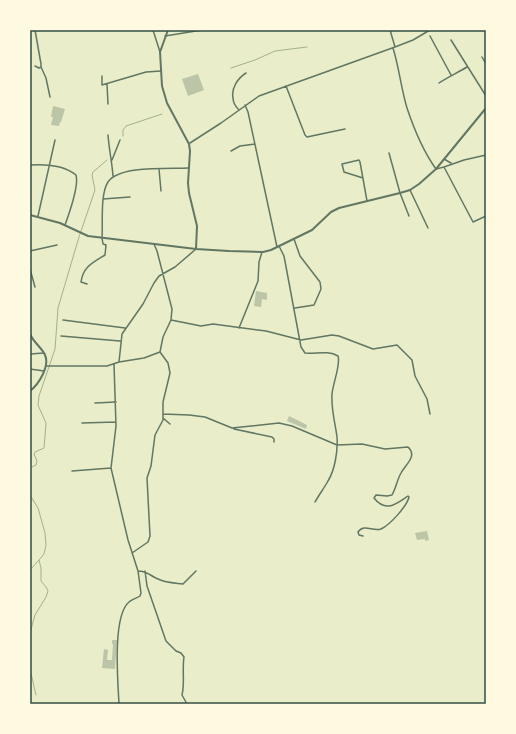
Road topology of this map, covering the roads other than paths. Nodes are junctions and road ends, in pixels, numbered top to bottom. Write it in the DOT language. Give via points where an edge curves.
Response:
graph roads {
  1 [pos="35,30"];
  2 [pos="153,30"];
  3 [pos="168,30"];
  4 [pos="202,30"];
  5 [pos="390,30"];
  6 [pos="430,30"];
  7 [pos="166,36"];
  8 [pos="430,36"];
  9 [pos="451,40"];
  10 [pos="394,47"];
  11 [pos="160,52"];
  12 [pos="482,57"];
  13 [pos="486,64"];
  14 [pos="36,66"];
  15 [pos="467,66"];
  16 [pos="41,67"];
  17 [pos="161,71"];
  18 [pos="246,73"];
  19 [pos="451,74"];
  20 [pos="102,76"];
  21 [pos="439,82"];
  22 [pos="106,84"];
  23 [pos="286,86"];
  24 [pos="486,96"];
  25 [pos="50,97"];
  26 [pos="108,104"];
  27 [pos="245,105"];
  28 [pos="486,108"];
  29 [pos="239,110"];
  30 [pos="345,129"];
  31 [pos="108,135"];
  32 [pos="55,140"];
  33 [pos="120,140"];
  34 [pos="189,144"];
  35 [pos="255,144"];
  36 [pos="231,152"];
  37 [pos="389,153"];
  38 [pos="486,155"];
  39 [pos="444,159"];
  40 [pos="112,160"];
  41 [pos="452,163"];
  42 [pos="30,164"];
  43 [pos="50,164"];
  44 [pos="444,167"];
  45 [pos="188,168"];
  46 [pos="159,169"];
  47 [pos="436,169"];
  48 [pos="113,176"];
  49 [pos="363,178"];
  50 [pos="410,190"];
  51 [pos="161,191"];
  52 [pos="400,193"];
  53 [pos="130,197"];
  54 [pos="103,200"];
  55 [pos="367,201"];
  56 [pos="30,215"];
  57 [pos="38,216"];
  58 [pos="409,216"];
  59 [pos="486,216"];
  60 [pos="65,225"];
  61 [pos="428,228"];
  62 [pos="102,238"];
  63 [pos="294,238"];
  64 [pos="154,244"];
  65 [pos="57,245"];
  66 [pos="278,246"];
  67 [pos="196,249"];
  68 [pos="30,251"];
  69 [pos="263,252"];
  70 [pos="30,270"];
  71 [pos="163,274"];
  72 [pos="87,284"];
  73 [pos="35,287"];
  74 [pos="294,308"];
  75 [pos="63,320"];
  76 [pos="171,320"];
  77 [pos="125,328"];
  78 [pos="239,328"];
  79 [pos="30,334"];
  80 [pos="61,336"];
  81 [pos="301,340"];
  82 [pos="120,341"];
  83 [pos="160,352"];
  84 [pos="44,353"];
  85 [pos="30,354"];
  86 [pos="119,362"];
  87 [pos="114,364"];
  88 [pos="46,366"];
  89 [pos="30,368"];
  90 [pos="44,371"];
  91 [pos="30,391"];
  92 [pos="116,402"];
  93 [pos="94,403"];
  94 [pos="163,414"];
  95 [pos="430,414"];
  96 [pos="163,418"];
  97 [pos="116,422"];
  98 [pos="82,423"];
  99 [pos="170,424"];
  100 [pos="232,428"];
  101 [pos="274,442"];
  102 [pos="337,445"];
  103 [pos="111,468"];
  104 [pos="72,470"];
  105 [pos="315,502"];
  106 [pos="363,536"];
  107 [pos="132,553"];
  108 [pos="138,571"];
  109 [pos="145,571"];
  110 [pos="196,571"];
  111 [pos="119,704"];
  112 [pos="187,704"];
  1 -- 16 [label="street"];
  2 -- 11 [label="street"];
  3 -- 7 [label="street"];
  4 -- 7 [label="street"];
  5 -- 10 [label="street"];
  6 -- 10 [label="street"];
  7 -- 11 [label="street"];
  8 -- 19 [label="street"];
  9 -- 15 [label="street"];
  10 -- 23 [label="street"];
  10 -- 47 [label="street" via="412,122"];
  11 -- 17 [label="street"];
  12 -- 13 [label="street"];
  14 -- 16 [label="street"];
  15 -- 19 [label="street"];
  15 -- 24 [label="street"];
  16 -- 25 [label="street"];
  17 -- 22 [label="street" via="146,72"];
  17 -- 34 [label="street" via="167,103"];
  18 -- 29 [label="street" via="239,78 232,97"];
  19 -- 21 [label="street"];
  20 -- 22 [label="street" via="102,85"];
  22 -- 26 [label="street"];
  23 -- 27 [label="street" via="259,96"];
  23 -- 30 [label="street" via="307,137"];
  27 -- 29 [label="street"];
  27 -- 35 [label="street"];
  28 -- 39 [label="street"];
  29 -- 34 [label="street"];
  31 -- 40 [label="street" via="108,149"];
  32 -- 43 [label="street"];
  33 -- 40 [label="street"];
  34 -- 45 [label="street"];
  35 -- 36 [label="street" via="240,146"];
  35 -- 66 [label="street"];
  37 -- 52 [label="street"];
  38 -- 41 [label="street"];
  39 -- 41 [label="street"];
  39 -- 47 [label="street"];
  40 -- 48 [label="street"];
  41 -- 44 [label="street"];
  42 -- 43 [label="street"];
  43 -- 57 [label="street"];
  43 -- 60 [label="street" via="71,171 77,178"];
  44 -- 47 [label="street"];
  44 -- 59 [label="street" via="473,222"];
  45 -- 46 [label="street"];
  45 -- 67 [label="street" via="189,193 198,226"];
  46 -- 48 [label="street" via="128,170"];
  46 -- 51 [label="street"];
  47 -- 50 [label="street"];
  48 -- 54 [label="street" via="107,183"];
  49 -- 49 [label="street" via="359,160 342,164 344,172"];
  49 -- 55 [label="street"];
  50 -- 52 [label="street"];
  50 -- 61 [label="street"];
  52 -- 55 [label="street"];
  52 -- 58 [label="street"];
  53 -- 54 [label="street"];
  54 -- 62 [label="street"];
  55 -- 63 [label="street" via="334,210 317,226"];
  56 -- 57 [label="street"];
  57 -- 60 [label="street"];
  60 -- 62 [label="street" via="84,235"];
  62 -- 64 [label="street"];
  62 -- 72 [label="street" via="103,244 106,245 105,255 86,268 82,274 81,282"];
  63 -- 66 [label="street"];
  63 -- 74 [label="street" via="300,256 317,277 321,289 314,305"];
  64 -- 67 [label="street"];
  64 -- 71 [label="street"];
  65 -- 68 [label="street"];
  66 -- 69 [label="street"];
  66 -- 74 [label="street" via="284,256"];
  67 -- 69 [label="street"];
  67 -- 71 [label="street"];
  69 -- 78 [label="street" via="259,262 258,281"];
  70 -- 73 [label="street"];
  71 -- 76 [label="street" via="172,309"];
  71 -- 77 [label="street" via="154,283"];
  74 -- 81 [label="street"];
  75 -- 77 [label="street"];
  76 -- 78 [label="street" via="201,326 213,324"];
  76 -- 83 [label="street" via="163,337"];
  77 -- 82 [label="street"];
  78 -- 81 [label="street" via="266,331"];
  79 -- 84 [label="street"];
  80 -- 82 [label="street"];
  81 -- 95 [label="street" via="332,335 373,349 397,345 412,360"];
  81 -- 102 [label="street" via="305,353 333,353 340,361 331,403"];
  82 -- 86 [label="street"];
  83 -- 86 [label="street" via="144,358"];
  83 -- 94 [label="street" via="168,362 170,373 163,402"];
  84 -- 85 [label="street"];
  84 -- 88 [label="street"];
  86 -- 87 [label="street"];
  87 -- 88 [label="street"];
  87 -- 92 [label="street"];
  88 -- 90 [label="street"];
  89 -- 90 [label="street"];
  90 -- 91 [label="street" via="36,386"];
  92 -- 93 [label="street"];
  92 -- 97 [label="street"];
  94 -- 96 [label="street"];
  94 -- 100 [label="street" via="205,417"];
  96 -- 99 [label="street"];
  96 -- 107 [label="street" via="155,436 147,478 150,536 148,542"];
  97 -- 98 [label="street"];
  97 -- 103 [label="street"];
  100 -- 101 [label="street" via="272,437"];
  100 -- 102 [label="street" via="279,423"];
  102 -- 105 [label="street" via="329,480"];
  102 -- 106 [label="street" via="362,444 385,449 411,450 409,462 401,472 392,495 376,495 374,498 385,506 392,506 408,496 408,501 386,526 377,530 364,527 360,529 359,535"];
  103 -- 104 [label="street"];
  103 -- 107 [label="street"];
  107 -- 108 [label="street"];
  108 -- 109 [label="street"];
  108 -- 111 [label="street" via="142,593 128,602 121,616 116,666"];
  109 -- 110 [label="street" via="164,581 183,584"];
  109 -- 112 [label="street" via="147,586 166,641 184,657 182,695"];
}
